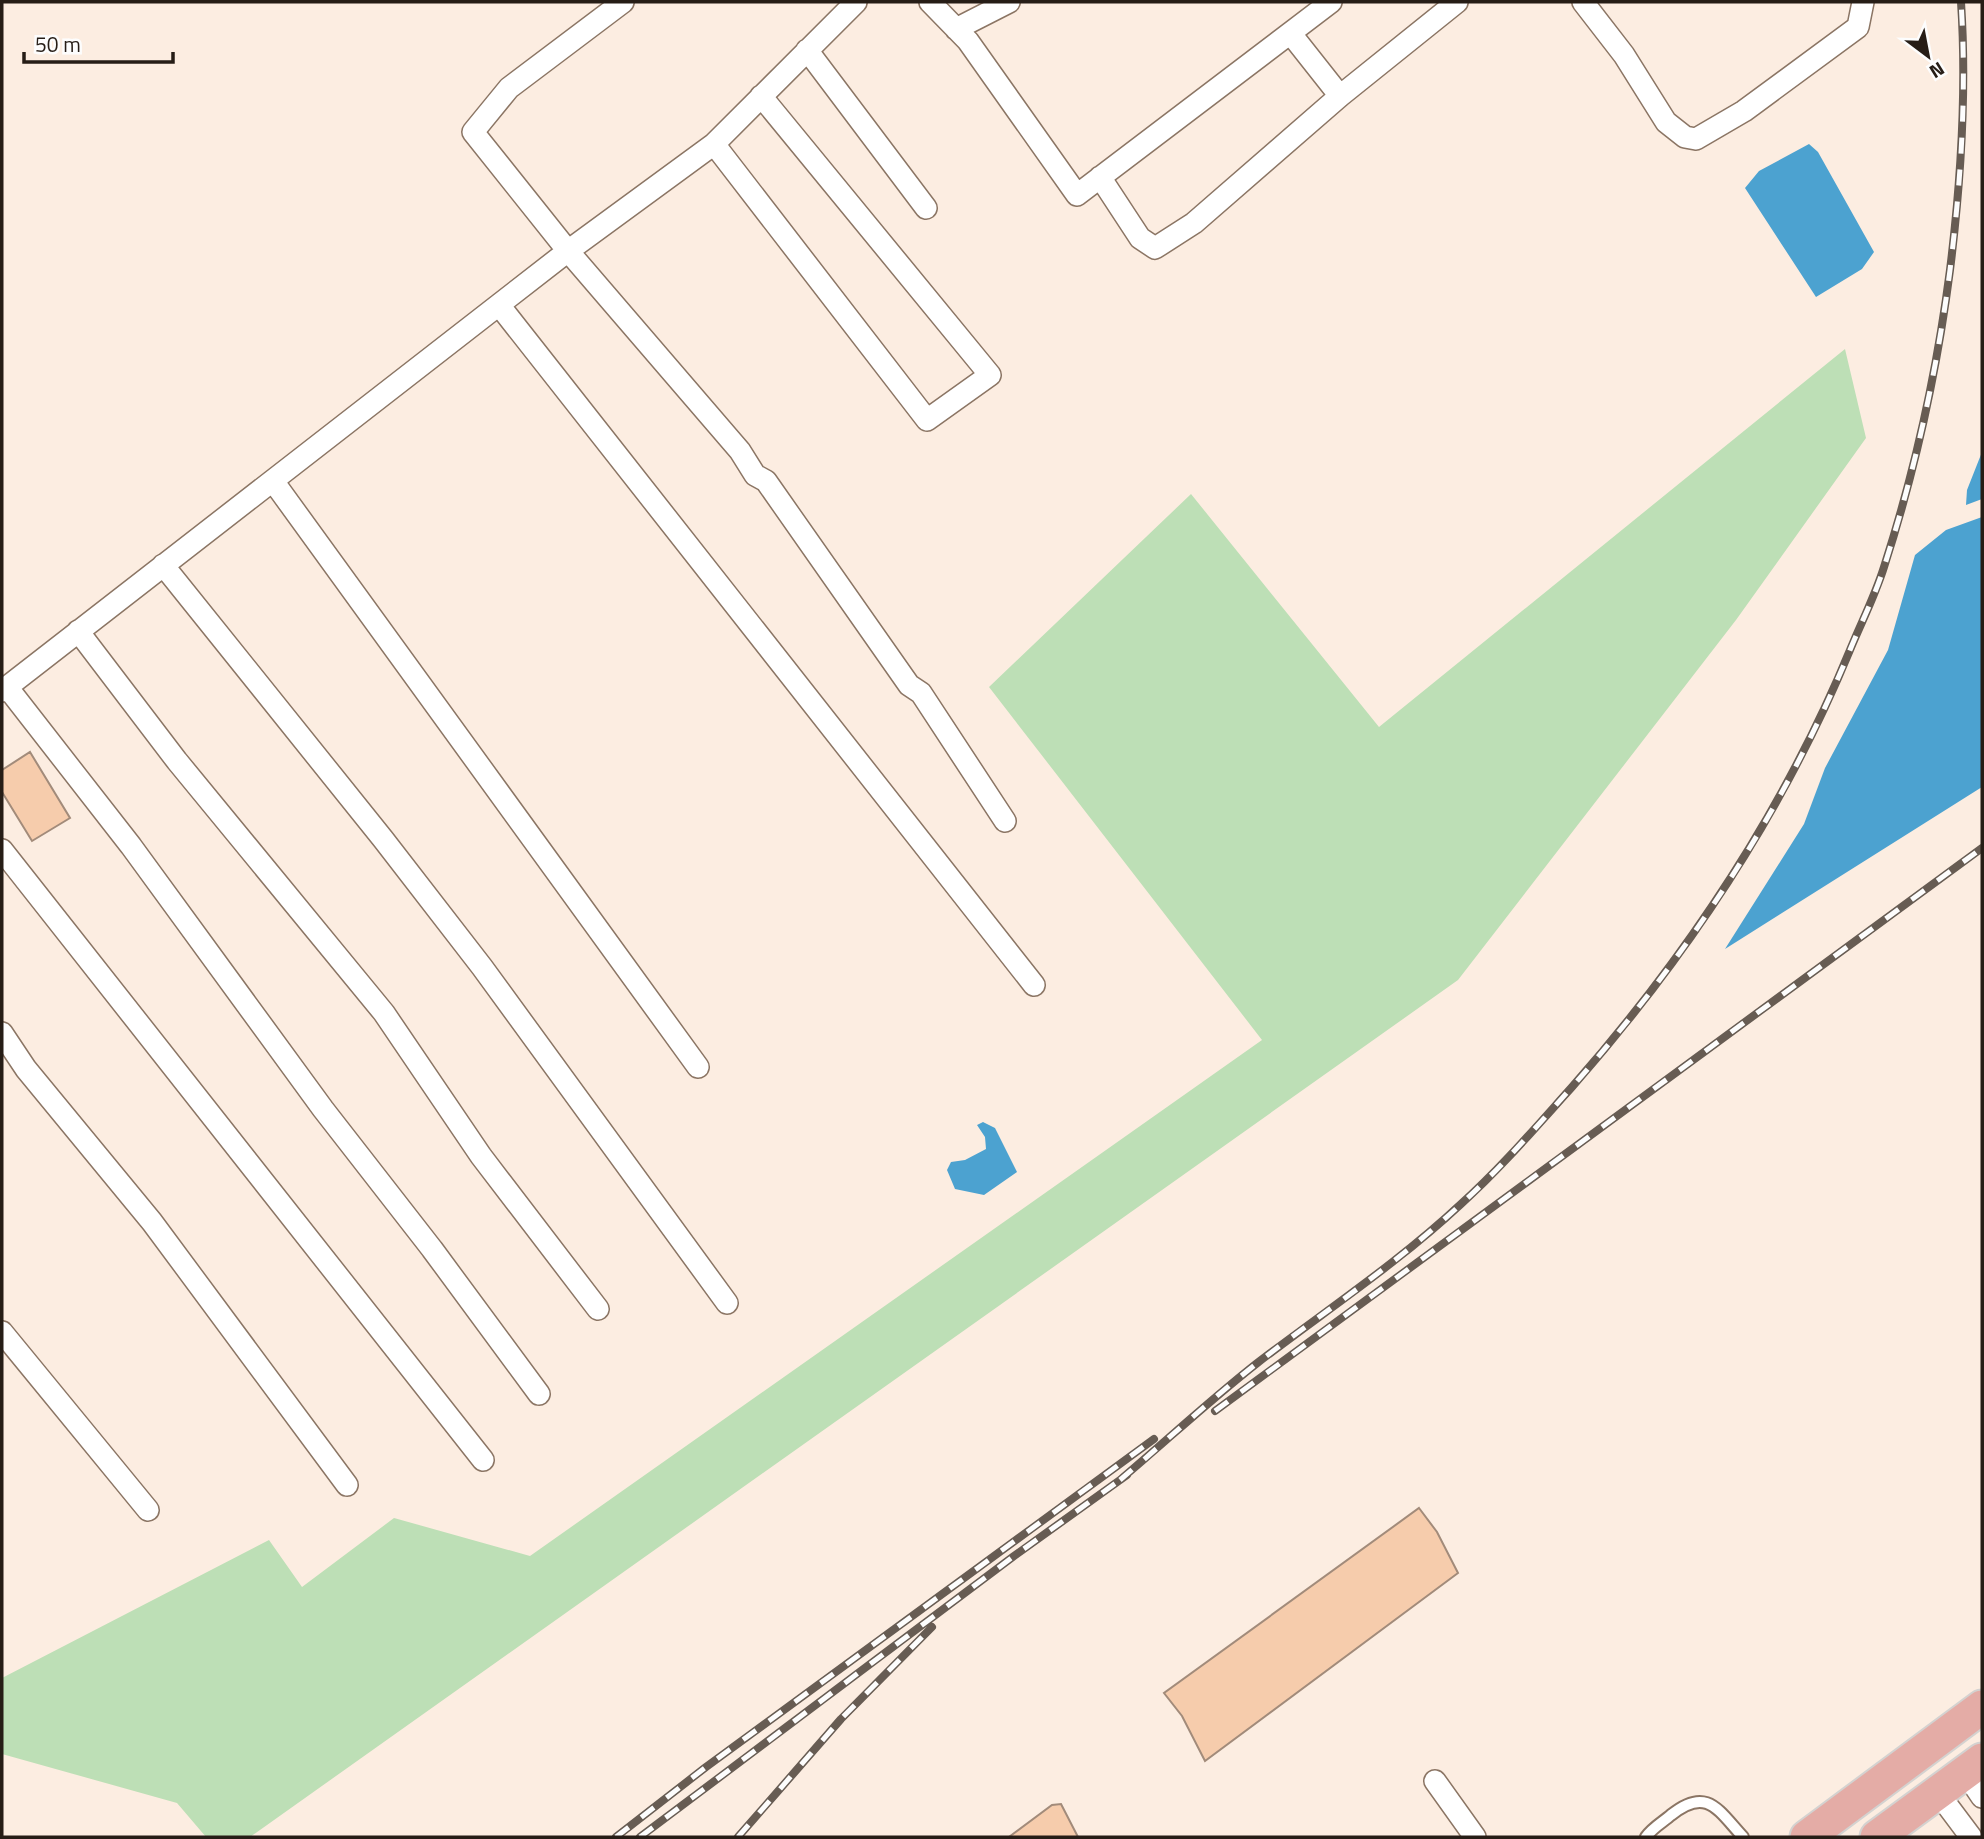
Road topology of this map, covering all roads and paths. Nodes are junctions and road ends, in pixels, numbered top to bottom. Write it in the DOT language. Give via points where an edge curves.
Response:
graph roads {
  1 [pos="623,2"];
  2 [pos="856,2"];
  3 [pos="930,2"];
  4 [pos="1009,2"];
  5 [pos="1331,2"];
  6 [pos="1457,2"];
  7 [pos="1583,2"];
  8 [pos="1863,2"];
  9 [pos="956,29"];
  10 [pos="1291,34"];
  11 [pos="807,50"];
  12 [pos="1340,96"];
  13 [pos="768,103"];
  14 [pos="720,152"];
  15 [pos="1100,177"];
  16 [pos="926,208"];
  17 [pos="568,251"];
  18 [pos="499,305"];
  19 [pos="273,481"];
  20 [pos="163,565"];
  21 [pos="78,631"];
  22 [pos="4,689"];
  23 [pos="1005,821"];
  24 [pos="2,850"];
  25 [pos="1034,985"];
  26 [pos="2,1033"];
  27 [pos="698,1067"];
  28 [pos="727,1303"];
  29 [pos="598,1309"];
  30 [pos="2,1332"];
  31 [pos="539,1394"];
  32 [pos="483,1460"];
  33 [pos="347,1485"];
  34 [pos="148,1510"];
  35 [pos="1982,1707"];
  36 [pos="1977,1776"];
  37 [pos="1435,1781"];
  38 [pos="1938,1793"];
  39 [pos="1475,1837"];
  40 [pos="1646,1837"];
  41 [pos="1743,1837"];
  42 [pos="1807,1837"];
  43 [pos="1877,1837"];
  44 [pos="1971,1837"];
  1 -- 17 [label="street" via="509,88 473,132"];
  2 -- 11 [label="street"];
  3 -- 9 [label="street"];
  4 -- 9 [label="street"];
  5 -- 10 [label="street"];
  6 -- 12 [label="street"];
  7 -- 8 [label="street" via="1624,55 1666,122 1685,137 1696,139 1744,111 1858,27"];
  9 -- 15 [label="street" via="1077,195"];
  10 -- 12 [label="street"];
  10 -- 15 [label="street"];
  11 -- 13 [label="street"];
  11 -- 16 [label="street"];
  12 -- 15 [label="street" via="1194,223 1155,247 1140,238"];
  13 -- 14 [label="street"];
  13 -- 14 [label="street" via="990,375 927,420"];
  14 -- 17 [label="street"];
  17 -- 18 [label="street"];
  17 -- 23 [label="street" via="740,451 755,475 766,481 909,685 921,692"];
  18 -- 19 [label="street"];
  18 -- 25 [label="street"];
  19 -- 20 [label="street"];
  19 -- 27 [label="street"];
  20 -- 21 [label="street"];
  20 -- 28 [label="street" via="482,967"];
  21 -- 22 [label="street"];
  21 -- 29 [label="street" via="177,761 384,1013 481,1156"];
  22 -- 31 [label="street" via="131,846"];
  24 -- 32 [label="street"];
  26 -- 33 [label="street" via="26,1069 152,1222"];
  30 -- 34 [label="street"];
  35 -- 42 [label="main road"];
  36 -- 38 [label="main road"];
  37 -- 39 [label="street"];
  38 -- 43 [label="main road"];
  38 -- 44 [label="street"];
  40 -- 41 [label="lane" via="1686,1803 1701,1800 1713,1805"];
}
